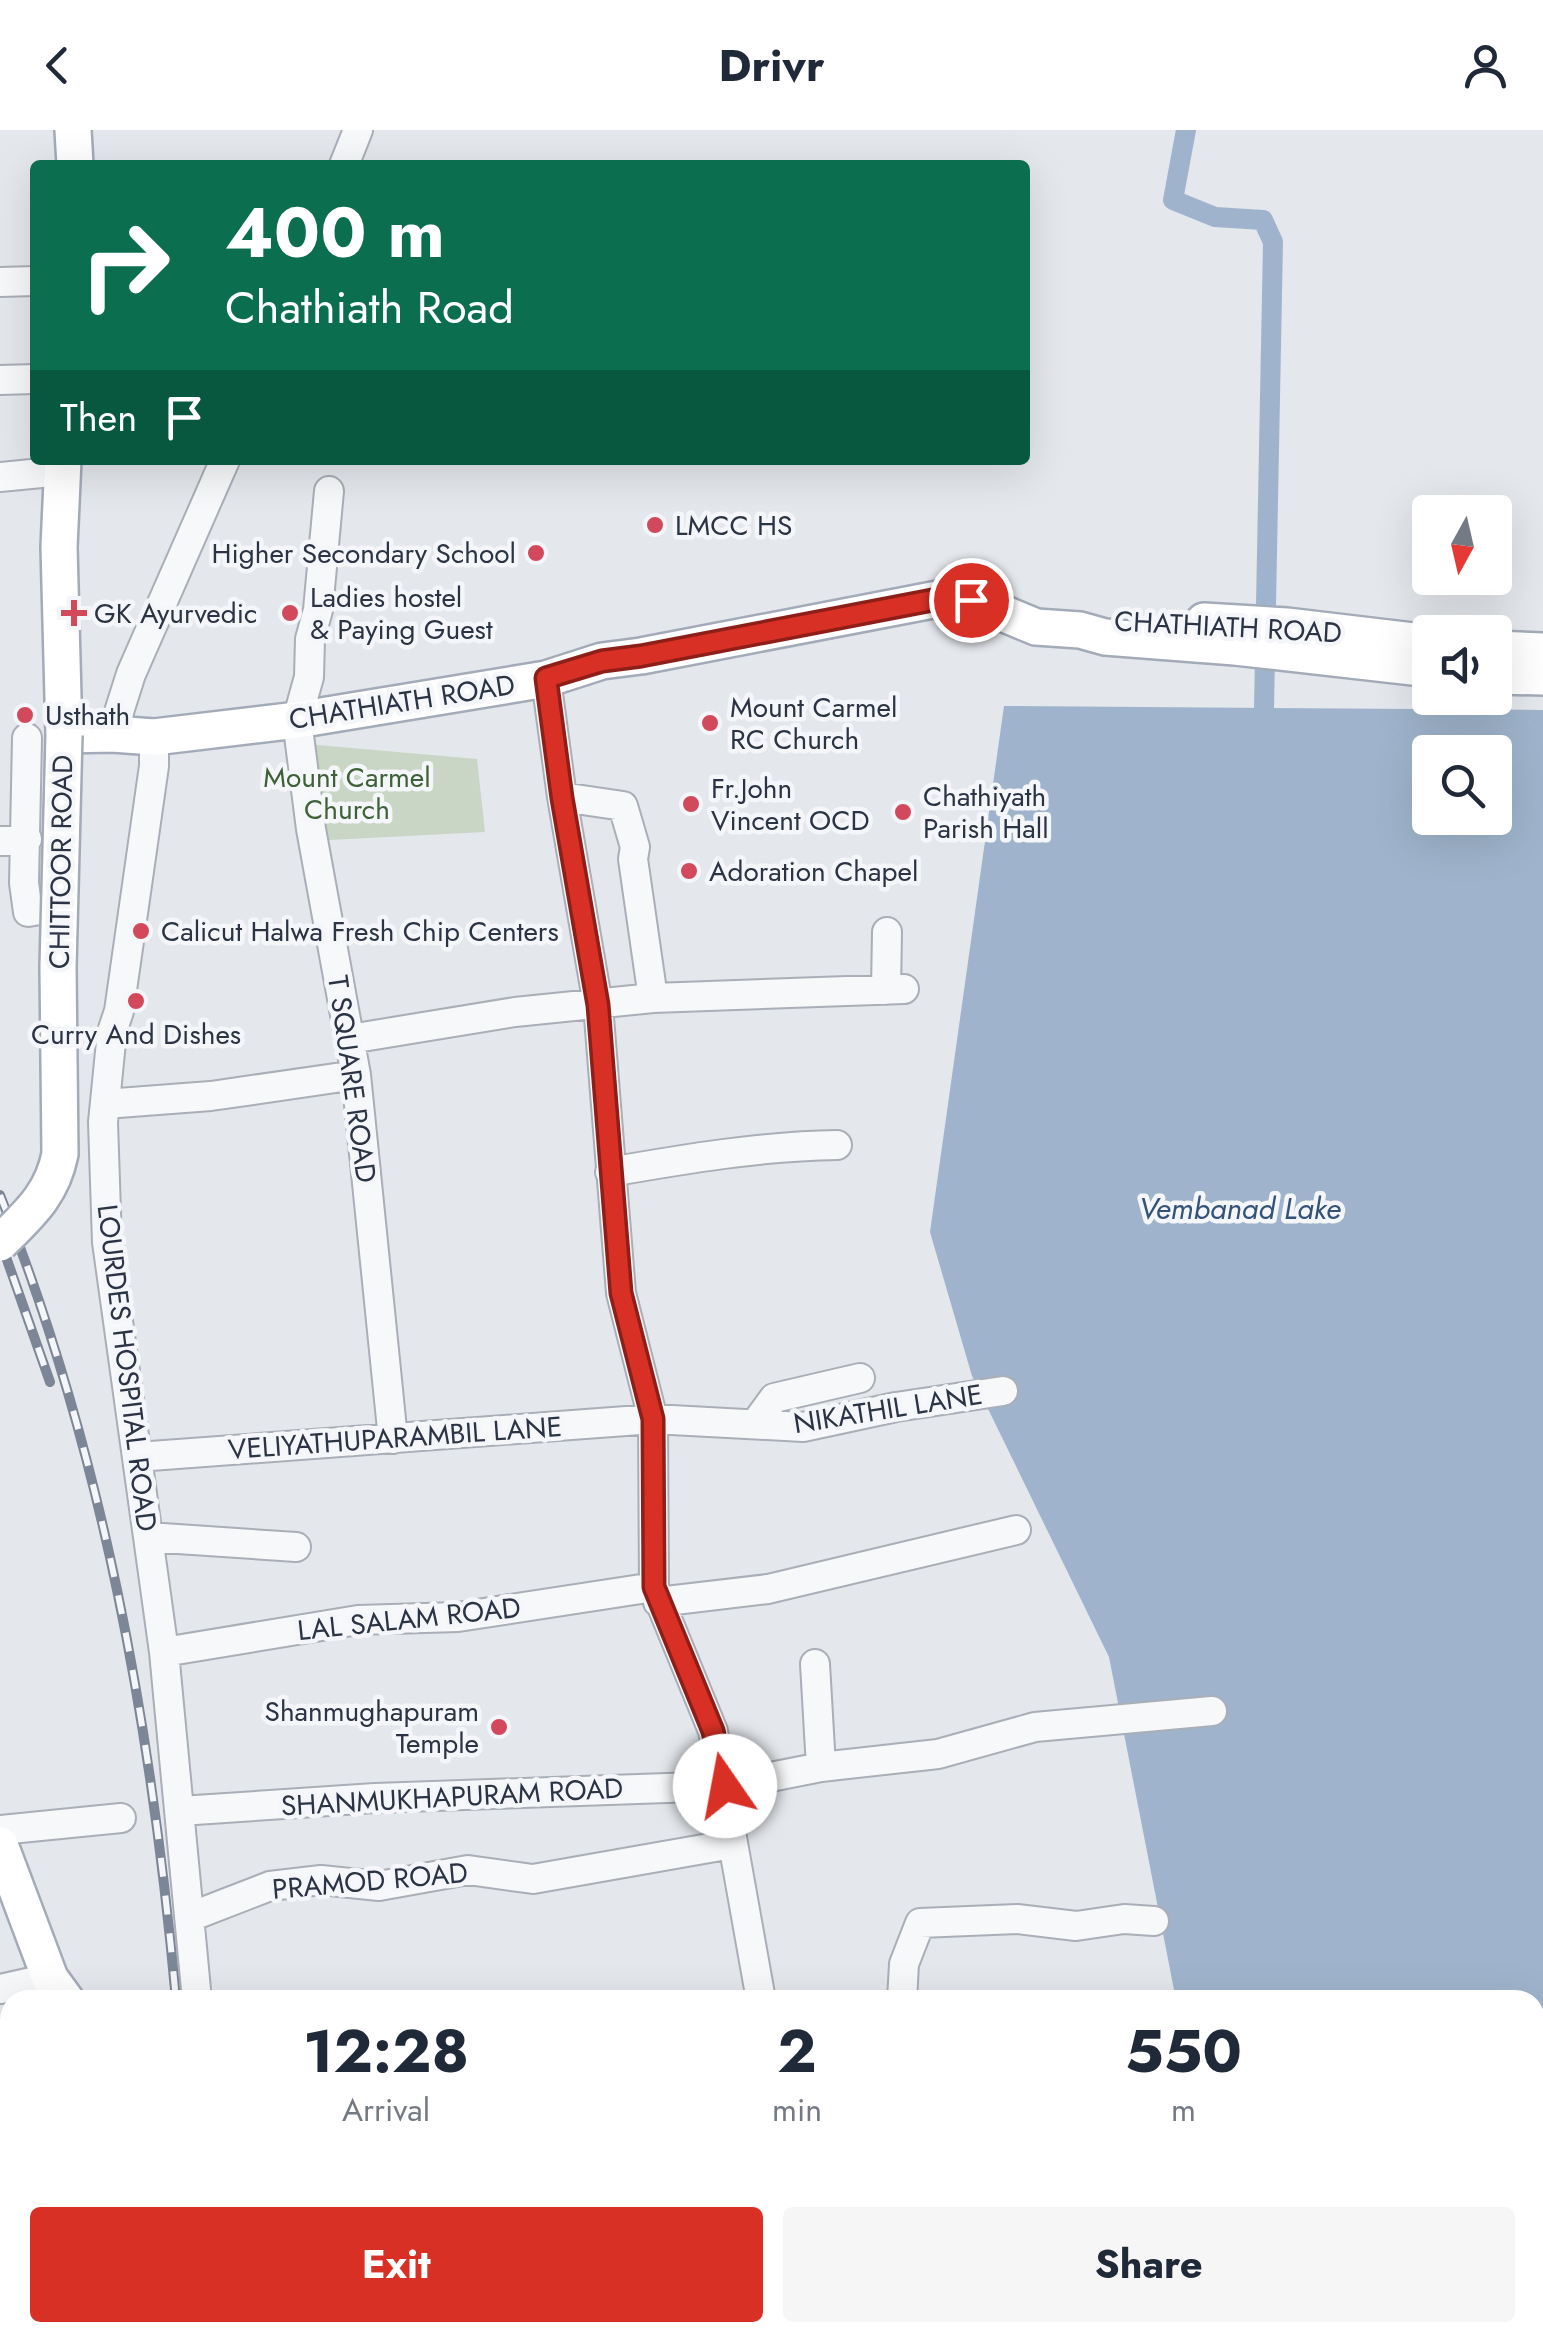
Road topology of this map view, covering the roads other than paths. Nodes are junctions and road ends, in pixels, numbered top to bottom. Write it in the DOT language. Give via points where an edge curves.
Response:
graph roads {
  1 [pos="73,130"];
  2 [pos="358,130"];
  3 [pos="75,160"];
  4 [pos="346,160"];
  5 [pos="30,281"];
  6 [pos="0,282"];
  7 [pos="0,380"];
  8 [pos="30,380"];
  9 [pos="223,465"];
  10 [pos="62,466"];
  11 [pos="0,477"];
  12 [pos="330,491"];
  13 [pos="1303,635"];
  14 [pos="1412,642"];
  15 [pos="1512,650"];
  16 [pos="1543,651"];
  17 [pos="1412,664"];
  18 [pos="1512,676"];
  19 [pos="1543,677"];
  20 [pos="546,678"];
  21 [pos="296,720"];
  22 [pos="112,734"];
  23 [pos="64,736"];
  24 [pos="154,737"];
  25 [pos="14,738"];
  26 [pos="562,798"];
  27 [pos="13,840"];
  28 [pos="40,910"];
  29 [pos="887,932"];
  30 [pos="654,998"];
  31 [pos="598,1005"];
  32 [pos="350,1039"];
  33 [pos="356,1075"];
  34 [pos="105,1104"];
  35 [pos="837,1144"];
  36 [pos="610,1172"];
  37 [pos="0,1243"];
  38 [pos="860,1378"];
  39 [pos="1003,1391"];
  40 [pos="653,1419"];
  41 [pos="755,1424"];
  42 [pos="393,1439"];
  43 [pos="136,1457"];
  44 [pos="1016,1530"];
  45 [pos="148,1537"];
  46 [pos="296,1546"];
  47 [pos="656,1595"];
  48 [pos="164,1652"];
  49 [pos="815,1664"];
  50 [pos="1212,1711"];
  51 [pos="821,1767"];
  52 [pos="725,1786"];
  53 [pos="180,1811"];
  54 [pos="120,1818"];
  55 [pos="0,1830"];
  56 [pos="732,1844"];
  57 [pos="0,1845"];
  58 [pos="190,1916"];
  59 [pos="1154,1922"];
  60 [pos="0,1989"];
  61 [pos="58,1989"];
  62 [pos="195,1990"];
  63 [pos="759,1990"];
  64 [pos="903,1990"];
  1 -- 3 [label="main road"];
  2 -- 4 [label="street"];
  5 -- 6 [label="street"];
  7 -- 8 [label="street"];
  9 -- 22 [label="street" via="130,674"];
  10 -- 11 [label="street"];
  10 -- 23 [label="main road, CHITTOOR ROAD"];
  12 -- 21 [label="street" via="309,677"];
  13 -- 14 [label="main road, CHATHIATH ROAD"];
  13 -- 17 [label="main road, CHATHIATH ROAD"];
  13 -- 20 [label="main road, CHATHIATH ROAD" via="1219,628 1104,637 1036,627 971,600 943,598 602,661"];
  15 -- 16 [label="main road"];
  18 -- 19 [label="main road"];
  20 -- 21 [label="main road, CHATHIATH ROAD"];
  20 -- 26 [label="street"];
  21 -- 24 [label="main road, CHATHIATH ROAD"];
  21 -- 32 [label="street, T SQUARE ROAD"];
  22 -- 23 [label="main road, CHATHIATH ROAD"];
  22 -- 24 [label="main road, CHATHIATH ROAD"];
  23 -- 25 [label="street"];
  23 -- 37 [label="main road, CHITTOOR ROAD, bridge" via="60,1154 56,1178"];
  24 -- 34 [label="street, LOURDES HOSPITAL ROAD"];
  25 -- 27 [label="street"];
  26 -- 30 [label="street" via="623,806 635,847"];
  26 -- 31 [label="street"];
  27 -- 28 [label="street" via="28,912"];
  29 -- 30 [label="street" via="895,990"];
  30 -- 31 [label="street"];
  31 -- 32 [label="street"];
  31 -- 36 [label="street"];
  32 -- 33 [label="street, T SQUARE ROAD"];
  33 -- 34 [label="street"];
  33 -- 42 [label="street, T SQUARE ROAD"];
  34 -- 43 [label="street, LOURDES HOSPITAL ROAD" via="107,1242"];
  35 -- 36 [label="street"];
  36 -- 40 [label="street" via="621,1293"];
  38 -- 41 [label="street" via="774,1398"];
  39 -- 41 [label="street, NIKATHIL LANE" via="804,1427"];
  40 -- 41 [label="street, NIKATHIL LANE"];
  40 -- 42 [label="street, VELIYATHUPARAMBIL LANE"];
  40 -- 47 [label="street"];
  42 -- 43 [label="street, VELIYATHUPARAMBIL LANE"];
  43 -- 45 [label="street, LOURDES HOSPITAL ROAD"];
  44 -- 47 [label="street, LAL SALAM ROAD" via="768,1589"];
  45 -- 46 [label="street"];
  45 -- 48 [label="street, LOURDES HOSPITAL ROAD"];
  47 -- 48 [label="street, LAL SALAM ROAD" via="358,1620"];
  47 -- 52 [label="street" via="713,1731"];
  48 -- 53 [label="street, LOURDES HOSPITAL ROAD"];
  49 -- 51 [label="street"];
  50 -- 51 [label="street, SHANMUKHAPURAM ROAD" via="1034,1728 938,1754"];
  51 -- 52 [label="street, SHANMUKHAPURAM ROAD"];
  52 -- 53 [label="street, SHANMUKHAPURAM ROAD"];
  52 -- 56 [label="street"];
  53 -- 58 [label="street, LOURDES HOSPITAL ROAD"];
  54 -- 55 [label="street"];
  56 -- 58 [label="street, PRAMOD ROAD" via="532,1879 468,1870 379,1886 321,1880 270,1886"];
  56 -- 63 [label="street"];
  57 -- 61 [label="main road"];
  58 -- 62 [label="street, LOURDES HOSPITAL ROAD"];
  59 -- 64 [label="street" via="920,1923 904,1964"];
  60 -- 61 [label="street"];
}
